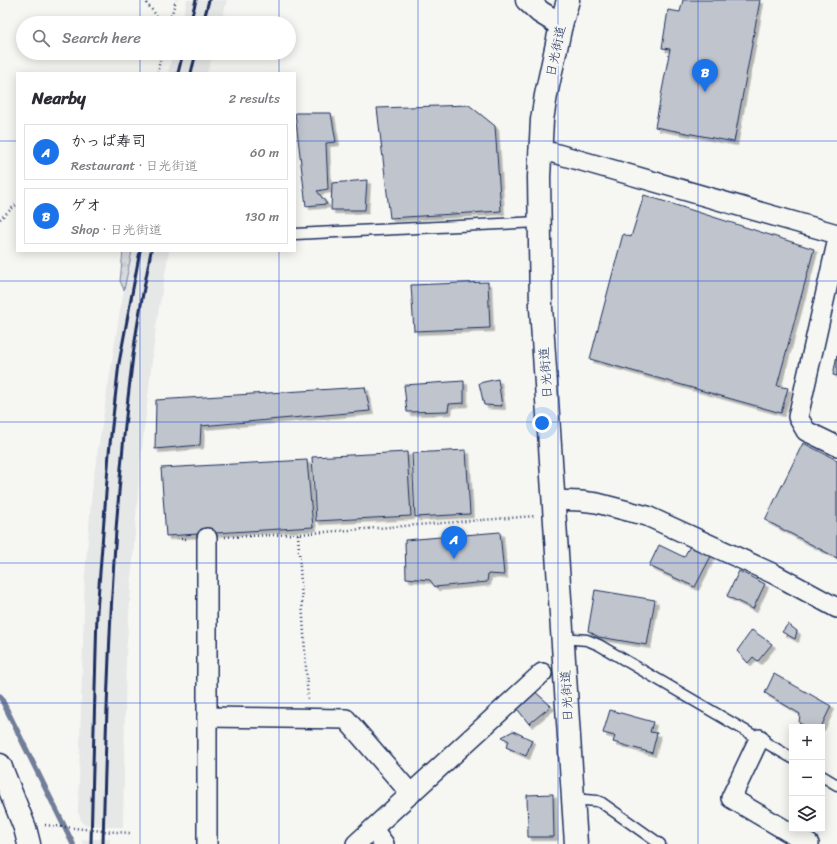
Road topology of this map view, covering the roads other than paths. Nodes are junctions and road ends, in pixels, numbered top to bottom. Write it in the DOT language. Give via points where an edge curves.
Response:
graph roads {
  1 [pos="527,0"];
  2 [pos="568,0"];
  3 [pos="561,25"];
  4 [pos="539,151"];
  5 [pos="539,222"];
  6 [pos="296,234"];
  7 [pos="837,234"];
  8 [pos="837,243"];
  9 [pos="837,446"];
  10 [pos="554,507"];
  11 [pos="207,538"];
  12 [pos="837,608"];
  13 [pos="562,638"];
  14 [pos="542,672"];
  15 [pos="207,717"];
  16 [pos="759,739"];
  17 [pos="789,756"];
  18 [pos="0,765"];
  19 [pos="825,778"];
  20 [pos="837,785"];
  21 [pos="411,794"];
  22 [pos="572,799"];
  23 [pos="373,829"];
  24 [pos="29,844"];
  25 [pos="207,844"];
  26 [pos="356,844"];
  27 [pos="384,844"];
  28 [pos="576,844"];
  29 [pos="660,844"];
  30 [pos="810,844"];
  1 -- 3 [label="main road"];
  2 -- 3 [label="main road, 日光街道"];
  3 -- 4 [label="main road, 日光街道" via="545,101"];
  4 -- 5 [label="main road, 日光街道"];
  4 -- 7 [label="street" via="554,153"];
  5 -- 6 [label="lane"];
  5 -- 10 [label="main road, 日光街道" via="541,308"];
  8 -- 9 [label="street" via="798,417 806,430"];
  10 -- 12 [label="street" via="581,501 647,516 774,574"];
  10 -- 13 [label="main road, 日光街道"];
  11 -- 15 [label="street"];
  13 -- 16 [label="lane" via="587,640 599,646"];
  13 -- 22 [label="main road, 日光街道"];
  14 -- 21 [label="street"];
  15 -- 21 [label="street" via="346,719"];
  15 -- 25 [label="street"];
  16 -- 17 [label="lane"];
  16 -- 30 [label="street" via="731,798"];
  18 -- 24 [label="main road"];
  19 -- 20 [label="lane"];
  21 -- 23 [label="street"];
  22 -- 28 [label="main road, 日光街道"];
  22 -- 29 [label="lane" via="596,800 602,803"];
  23 -- 26 [label="street"];
  23 -- 27 [label="street"];
}
